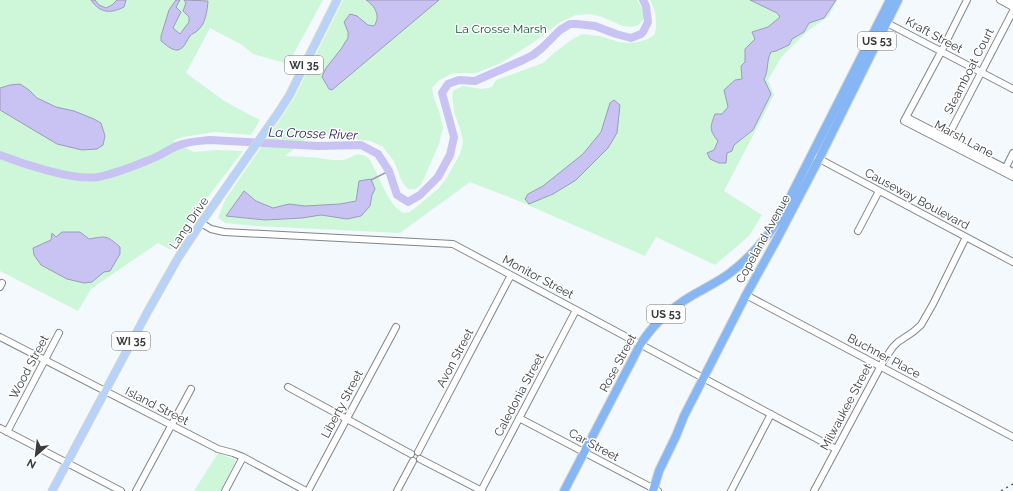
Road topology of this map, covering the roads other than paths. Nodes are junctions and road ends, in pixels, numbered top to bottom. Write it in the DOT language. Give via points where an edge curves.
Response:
graph roads {
  1 [pos="337,0"];
  2 [pos="890,0"];
  3 [pos="898,0"];
  4 [pos="967,0"];
  5 [pos="1000,0"];
  6 [pos="1010,0"];
  7 [pos="1013,2"];
  8 [pos="1013,7"];
  9 [pos="1013,11"];
  10 [pos="886,23"];
  11 [pos="874,31"];
  12 [pos="941,52"];
  13 [pos="867,61"];
  14 [pos="981,73"];
  15 [pos="1013,90"];
  16 [pos="946,140"];
  17 [pos="1013,153"];
  18 [pos="815,157"];
  19 [pos="1013,164"];
  20 [pos="1009,172"];
  21 [pos="879,191"];
  22 [pos="787,202"];
  23 [pos="201,223"];
  24 [pos="858,231"];
  25 [pos="966,237"];
  26 [pos="1013,262"];
  27 [pos="512,275"];
  28 [pos="746,294"];
  29 [pos="576,310"];
  30 [pos="396,327"];
  31 [pos="59,333"];
  32 [pos="0,337"];
  33 [pos="640,345"];
  34 [pos="45,360"];
  35 [pos="880,367"];
  36 [pos="703,378"];
  37 [pos="288,387"];
  38 [pos="191,389"];
  39 [pos="105,392"];
  40 [pos="771,414"];
  41 [pos="519,418"];
  42 [pos="346,419"];
  43 [pos="172,425"];
  44 [pos="0,428"];
  45 [pos="7,432"];
  46 [pos="1013,437"];
  47 [pos="836,449"];
  48 [pos="584,452"];
  49 [pos="419,455"];
  50 [pos="412,457"];
  51 [pos="243,458"];
  52 [pos="67,463"];
  53 [pos="652,490"];
  54 [pos="52,491"];
  55 [pos="121,491"];
  56 [pos="136,491"];
  57 [pos="225,491"];
  58 [pos="307,491"];
  59 [pos="397,491"];
  60 [pos="481,491"];
  61 [pos="564,491"];
  62 [pos="731,491"];
  63 [pos="814,491"];
  1 -- 23 [label="main road, Lang Drive / WI 35" via="288,96"];
  2 -- 11 [label="highway, Copeland Avenue / US 53"];
  3 -- 10 [label="highway, Copeland Avenue / US 53"];
  4 -- 12 [label="street"];
  5 -- 8 [label="street"];
  6 -- 7 [label="street"];
  9 -- 14 [label="street, Steamboat Court"];
  10 -- 12 [label="street, Kraft Street"];
  10 -- 13 [label="highway, Copeland Avenue / US 53"];
  11 -- 13 [label="highway" via="876,37 867,55"];
  11 -- 18 [label="highway, Copeland Avenue / US 53"];
  12 -- 14 [label="street, Kraft Street"];
  12 -- 16 [label="street, Marsh Lane" via="905,118"];
  13 -- 18 [label="highway, Copeland Avenue / US 53"];
  14 -- 15 [label="street, Kraft Street"];
  14 -- 16 [label="street, Steamboat Court"];
  16 -- 20 [label="street, Marsh Lane"];
  17 -- 20 [label="street"];
  18 -- 21 [label="street, Causeway Boulevard"];
  18 -- 22 [label="highway, Copeland Avenue / US 53"];
  18 -- 28 [label="highway, Copeland Avenue / US 53" via="776,241"];
  19 -- 20 [label="street"];
  21 -- 24 [label="street"];
  21 -- 25 [label="street, Causeway Boulevard"];
  22 -- 33 [label="highway, Rose Street / US 53" via="779,220 745,261 729,274 677,305 647,334"];
  23 -- 27 [label="street, Monitor Street" via="224,232 449,243"];
  23 -- 39 [label="main road, Lang Drive / WI 35" via="148,310"];
  25 -- 26 [label="street, Causeway Boulevard"];
  25 -- 35 [label="street, Milwaukee Street" via="922,323 893,347"];
  27 -- 29 [label="street, Monitor Street"];
  27 -- 49 [label="street, Avon Street"];
  28 -- 35 [label="street, Buchner Place"];
  28 -- 36 [label="highway, Copeland Avenue / US 53"];
  29 -- 33 [label="street, Monitor Street"];
  29 -- 41 [label="street, Caledonia Street"];
  30 -- 42 [label="street, Liberty Street"];
  31 -- 34 [label="street, Wood Street"];
  32 -- 34 [label="street, Island Street"];
  33 -- 36 [label="street, Monitor Street"];
  33 -- 48 [label="highway, Rose Street / US 53"];
  34 -- 39 [label="street, Island Street"];
  34 -- 45 [label="street, Wood Street"];
  35 -- 46 [label="street, Buchner Place"];
  35 -- 47 [label="street, Milwaukee Street"];
  36 -- 40 [label="street, Monitor Street"];
  36 -- 53 [label="highway, Copeland Avenue / US 53"];
  37 -- 42 [label="street"];
  38 -- 43 [label="street"];
  39 -- 43 [label="street, Island Street"];
  39 -- 52 [label="main road, Lang Drive / WI 35"];
  40 -- 47 [label="street, Monitor Street"];
  40 -- 62 [label="street"];
  41 -- 48 [label="street, Car Street"];
  41 -- 60 [label="street, Caledonia Street"];
  42 -- 50 [label="street"];
  42 -- 58 [label="street, Liberty Street"];
  43 -- 51 [label="street, Island Street" via="218,449"];
  43 -- 56 [label="street"];
  44 -- 45 [label="street"];
  45 -- 52 [label="street"];
  47 -- 63 [label="street, Milwaukee Street"];
  48 -- 53 [label="street, Car Street"];
  48 -- 61 [label="highway, Rose Street / US 53"];
  49 -- 50 [label="street" via="416,461"];
  49 -- 60 [label="street"];
  50 -- 59 [label="street"];
  51 -- 57 [label="street"];
  51 -- 58 [label="street, Island Street"];
  52 -- 54 [label="main road, WI 35"];
  52 -- 55 [label="street"];
}
